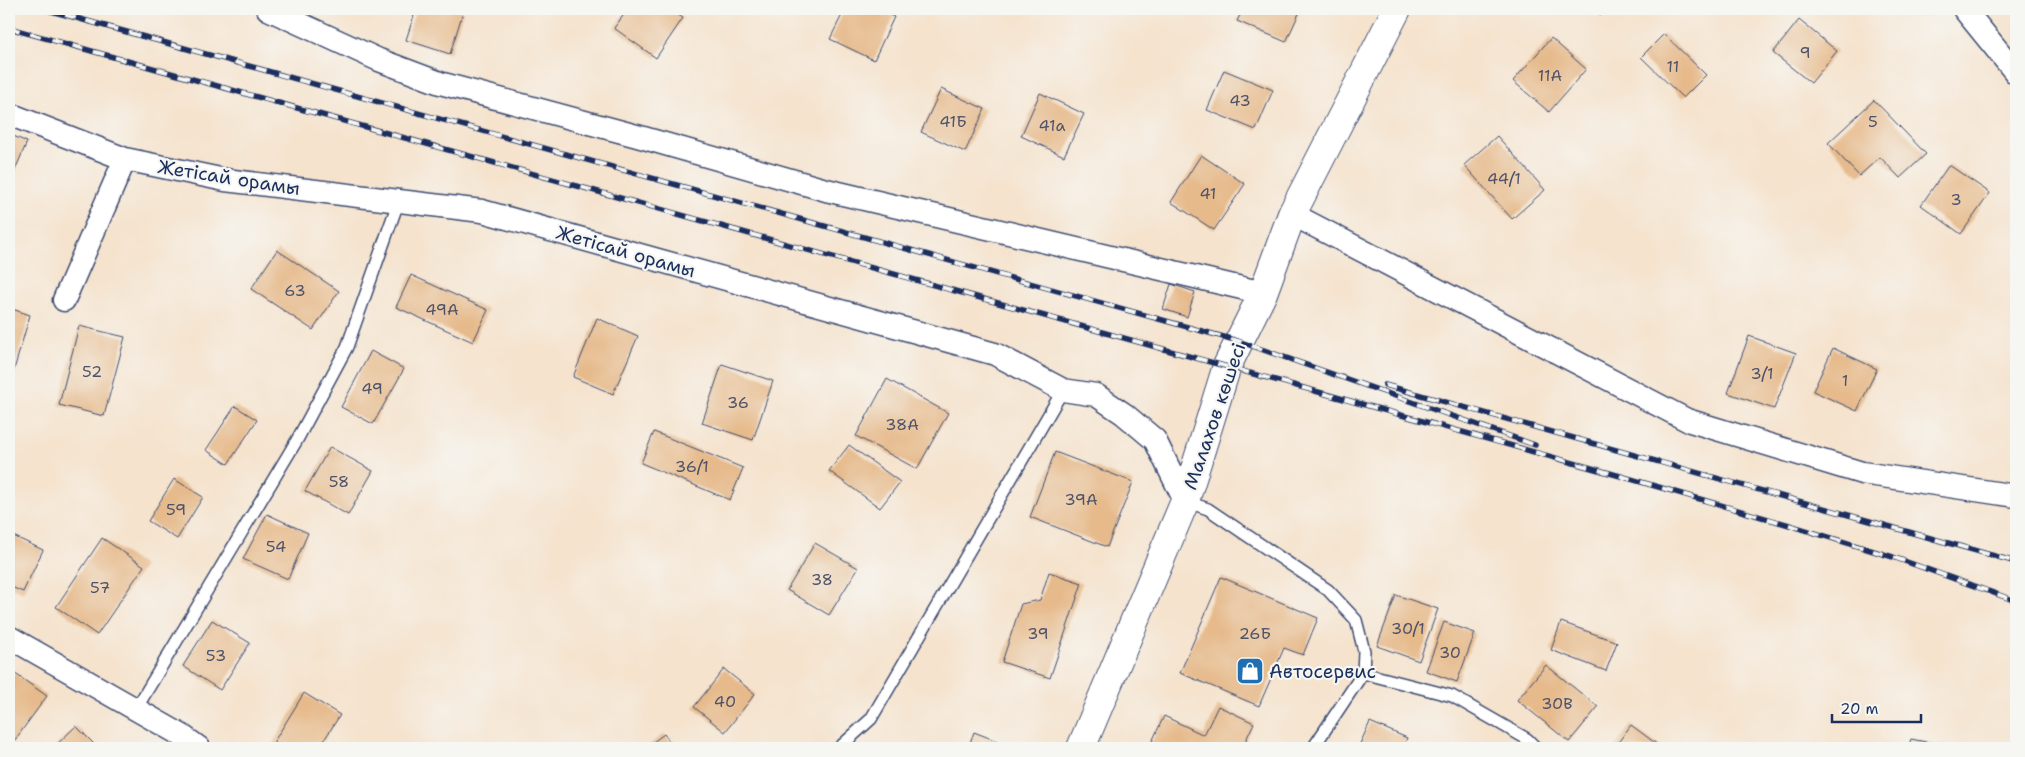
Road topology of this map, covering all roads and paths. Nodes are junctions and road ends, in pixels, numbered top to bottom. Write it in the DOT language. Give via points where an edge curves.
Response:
graph roads {
  1 [pos="268,9"];
  2 [pos="1397,9"];
  3 [pos="1964,9"];
  4 [pos="302,15"];
  5 [pos="2016,73"];
  6 [pos="9,114"];
  7 [pos="125,159"];
  8 [pos="399,200"];
  9 [pos="1292,214"];
  10 [pos="1263,293"];
  11 [pos="64,300"];
  12 [pos="1063,390"];
  13 [pos="2016,496"];
  14 [pos="1185,501"];
  15 [pos="9,637"];
  16 [pos="1363,673"];
  17 [pos="136,709"];
  18 [pos="199,748"];
  19 [pos="839,748"];
  20 [pos="1081,748"];
  21 [pos="1313,748"];
  22 [pos="1536,748"];
  1 -- 4 [label="street"];
  2 -- 9 [label="main road, Малахов көшесі"];
  3 -- 5 [label="street"];
  4 -- 10 [label="street" via="379,60 440,83 826,190"];
  6 -- 7 [label="street, Жетісай орамы"];
  7 -- 8 [label="street, Жетісай орамы" via="225,180"];
  7 -- 11 [label="street"];
  8 -- 12 [label="street, Жетісай орамы" via="482,210 995,354"];
  8 -- 17 [label="lane" via="347,347 297,440"];
  9 -- 10 [label="main road, Малахов көшесі"];
  9 -- 13 [label="street" via="1687,420 1862,473"];
  10 -- 14 [label="main road, Малахов көшесі" via="1227,366"];
  12 -- 14 [label="street, Жетісай орамы" via="1096,394 1155,440"];
  12 -- 19 [label="lane" via="871,719"];
  14 -- 16 [label="lane" via="1208,509 1328,590 1356,620 1364,651"];
  14 -- 20 [label="main road, Малахов көшесі"];
  15 -- 17 [label="street"];
  16 -- 21 [label="lane"];
  16 -- 22 [label="lane" via="1452,696"];
  17 -- 18 [label="street"];
}
